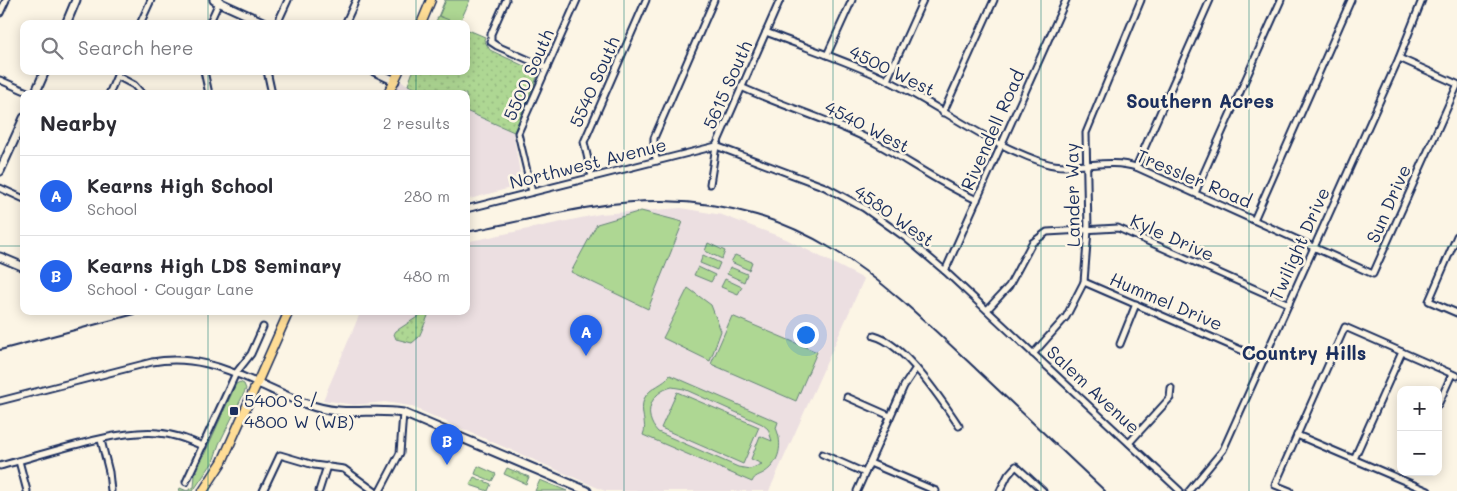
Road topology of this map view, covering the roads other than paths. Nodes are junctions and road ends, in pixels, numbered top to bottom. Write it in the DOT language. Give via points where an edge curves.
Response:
graph roads {
  1 [pos="6,0"];
  2 [pos="76,0"];
  3 [pos="151,0"];
  4 [pos="288,0"];
  5 [pos="356,0"];
  6 [pos="431,0"];
  7 [pos="506,0"];
  8 [pos="577,0"];
  9 [pos="646,0"];
  10 [pos="714,0"];
  11 [pos="780,0"];
  12 [pos="852,0"];
  13 [pos="923,0"];
  14 [pos="994,0"];
  15 [pos="1066,0"];
  16 [pos="1141,0"];
  17 [pos="1210,0"];
  18 [pos="1281,0"];
  19 [pos="1351,0"];
  20 [pos="1422,0"];
  21 [pos="218,1"];
  22 [pos="0,13"];
  23 [pos="68,20"];
  24 [pos="142,20"];
  25 [pos="211,20"];
  26 [pos="258,20"];
  27 [pos="279,20"];
  28 [pos="347,20"];
  29 [pos="423,20"];
  30 [pos="766,32"];
  31 [pos="827,56"];
  32 [pos="1399,58"];
  33 [pos="547,68"];
  34 [pos="43,75"];
  35 [pos="117,75"];
  36 [pos="121,75"];
  37 [pos="205,75"];
  38 [pos="268,75"];
  39 [pos="382,75"];
  40 [pos="397,75"];
  41 [pos="0,80"];
  42 [pos="887,80"];
  43 [pos="395,81"];
  44 [pos="1457,85"];
  45 [pos="741,87"];
  46 [pos="24,90"];
  47 [pos="35,90"];
  48 [pos="111,90"];
  49 [pos="138,90"];
  50 [pos="208,90"];
  51 [pos="271,90"];
  52 [pos="390,90"];
  53 [pos="943,113"];
  54 [pos="20,133"];
  55 [pos="1002,144"];
  56 [pos="716,146"];
  57 [pos="657,161"];
  58 [pos="1086,164"];
  59 [pos="1136,167"];
  60 [pos="0,171"];
  61 [pos="592,177"];
  62 [pos="710,184"];
  63 [pos="0,188"];
  64 [pos="532,192"];
  65 [pos="1195,193"];
  66 [pos="20,197"];
  67 [pos="976,200"];
  68 [pos="470,207"];
  69 [pos="1254,220"];
  70 [pos="1088,230"];
  71 [pos="1457,236"];
  72 [pos="1314,247"];
  73 [pos="0,257"];
  74 [pos="20,266"];
  75 [pos="945,271"];
  76 [pos="1084,282"];
  77 [pos="1136,304"];
  78 [pos="1289,304"];
  79 [pos="986,310"];
  80 [pos="1457,313"];
  81 [pos="288,315"];
  82 [pos="263,327"];
  83 [pos="874,336"];
  84 [pos="1120,344"];
  85 [pos="1402,352"];
  86 [pos="1033,354"];
  87 [pos="1264,360"];
  88 [pos="916,368"];
  89 [pos="236,373"];
  90 [pos="1454,375"];
  91 [pos="258,383"];
  92 [pos="1171,388"];
  93 [pos="847,397"];
  94 [pos="1442,398"];
  95 [pos="0,401"];
  96 [pos="402,413"];
  97 [pos="890,416"];
  98 [pos="959,426"];
  99 [pos="1297,435"];
  100 [pos="101,440"];
  101 [pos="1129,443"];
  102 [pos="203,446"];
  103 [pos="822,454"];
  104 [pos="1354,460"];
  105 [pos="19,461"];
  106 [pos="870,462"];
  107 [pos="0,466"];
  108 [pos="327,466"];
  109 [pos="865,473"];
  110 [pos="186,482"];
  111 [pos="27,491"];
  112 [pos="111,491"];
  113 [pos="203,491"];
  114 [pos="263,491"];
  115 [pos="319,491"];
  116 [pos="374,491"];
  117 [pos="380,491"];
  118 [pos="587,491"];
  119 [pos="857,491"];
  120 [pos="936,491"];
  121 [pos="1000,491"];
  122 [pos="1043,491"];
  123 [pos="1180,491"];
  124 [pos="1189,491"];
  125 [pos="1290,491"];
  126 [pos="1428,491"];
  1 -- 22 [label="street"];
  2 -- 23 [label="main road"];
  3 -- 24 [label="street"];
  4 -- 27 [label="street"];
  5 -- 28 [label="street"];
  6 -- 29 [label="main road"];
  7 -- 33 [label="street" via="490,39 494,44"];
  8 -- 33 [label="street, 5500 South"];
  9 -- 61 [label="street, 5540 South" via="584,142"];
  10 -- 57 [label="street" via="654,138"];
  11 -- 30 [label="street, 5615 South"];
  12 -- 31 [label="street"];
  13 -- 42 [label="street"];
  14 -- 53 [label="street"];
  15 -- 55 [label="street, Rivendell Road"];
  16 -- 58 [label="street, Lander Way" via="1090,119 1086,133"];
  17 -- 59 [label="street"];
  18 -- 65 [label="street"];
  19 -- 69 [label="street"];
  20 -- 32 [label="street, Twilight Drive"];
  21 -- 25 [label="street"];
  21 -- 26 [label="main road"];
  30 -- 31 [label="street, 4500 West"];
  30 -- 45 [label="street, 5615 South"];
  31 -- 42 [label="street, 4500 West"];
  32 -- 44 [label="street"];
  32 -- 72 [label="street, Twilight Drive"];
  33 -- 64 [label="street, 5500 South" via="518,136"];
  34 -- 47 [label="main road"];
  35 -- 48 [label="street"];
  36 -- 49 [label="street"];
  37 -- 50 [label="street"];
  38 -- 51 [label="street"];
  39 -- 43 [label="main road"];
  40 -- 43 [label="main road"];
  41 -- 46 [label="street"];
  42 -- 53 [label="street, 4500 West"];
  43 -- 52 [label="main road"];
  44 -- 72 [label="street, Sun Drive" via="1373,274"];
  45 -- 56 [label="street, 5615 South"];
  45 -- 67 [label="street, 4540 West" via="849,130"];
  53 -- 55 [label="street, 4500 West"];
  54 -- 60 [label="main road"];
  55 -- 58 [label="street, Tressler Road" via="1046,163"];
  55 -- 67 [label="street, Rivendell Road"];
  56 -- 57 [label="street, Northwest Avenue"];
  56 -- 62 [label="street, 5615 South"];
  56 -- 75 [label="street, 4580 West" via="825,188 864,208"];
  57 -- 61 [label="street, Northwest Avenue"];
  58 -- 59 [label="street, Tressler Road" via="1113,162"];
  58 -- 70 [label="street, Lander Way"];
  59 -- 65 [label="street, Tressler Road"];
  61 -- 64 [label="street, Northwest Avenue"];
  63 -- 66 [label="street"];
  64 -- 68 [label="street, Northwest Avenue"];
  65 -- 69 [label="street, Tressler Road"];
  67 -- 75 [label="street, Rivendell Road"];
  69 -- 72 [label="street, Tressler Road"];
  70 -- 76 [label="street, Lander Way"];
  70 -- 78 [label="street, Kyle Drive" via="1118,228"];
  70 -- 79 [label="street, Kyle Drive" via="1056,230 1038,238 1032,243 1009,286"];
  71 -- 80 [label="street" via="1428,301"];
  72 -- 78 [label="street, Twilight Drive"];
  73 -- 74 [label="main road"];
  75 -- 79 [label="street, 4580 West"];
  76 -- 77 [label="street, Hummel Drive"];
  76 -- 86 [label="street, Lander Way" via="1066,317"];
  77 -- 84 [label="street"];
  77 -- 87 [label="street, Hummel Drive"];
  78 -- 87 [label="street, Twilight Drive"];
  79 -- 86 [label="street, Salem Avenue"];
  81 -- 91 [label="main road"];
  82 -- 89 [label="street" via="251,354"];
  83 -- 88 [label="street" via="885,340"];
  85 -- 90 [label="street"];
  85 -- 99 [label="street" via="1346,327"];
  85 -- 104 [label="street"];
  86 -- 101 [label="street, Salem Avenue"];
  87 -- 124 [label="street, Twilight Drive" via="1223,450"];
  88 -- 97 [label="street"];
  88 -- 98 [label="street" via="932,385"];
  89 -- 91 [label="street"];
  89 -- 95 [label="street" via="199,361 162,360"];
  89 -- 102 [label="street"];
  90 -- 94 [label="street"];
  91 -- 96 [label="main road" via="321,409"];
  91 -- 113 [label="main road" via="222,462"];
  92 -- 101 [label="street" via="1170,398"];
  93 -- 97 [label="street"];
  96 -- 117 [label="street" via="400,452"];
  96 -- 118 [label="main road"];
  97 -- 106 [label="street"];
  99 -- 104 [label="street"];
  99 -- 125 [label="street" via="1275,484"];
  100 -- 102 [label="street" via="134,433 159,433"];
  100 -- 105 [label="street"];
  100 -- 112 [label="street"];
  101 -- 123 [label="street, Salem Avenue"];
  102 -- 110 [label="street"];
  103 -- 109 [label="street"];
  104 -- 126 [label="street"];
  105 -- 107 [label="street"];
  105 -- 111 [label="street"];
  106 -- 109 [label="street"];
  106 -- 120 [label="street"];
  108 -- 114 [label="street" via="280,455"];
  108 -- 115 [label="street"];
  108 -- 116 [label="street" via="349,472"];
  109 -- 119 [label="street"];
  121 -- 122 [label="street" via="1016,466"];
}
